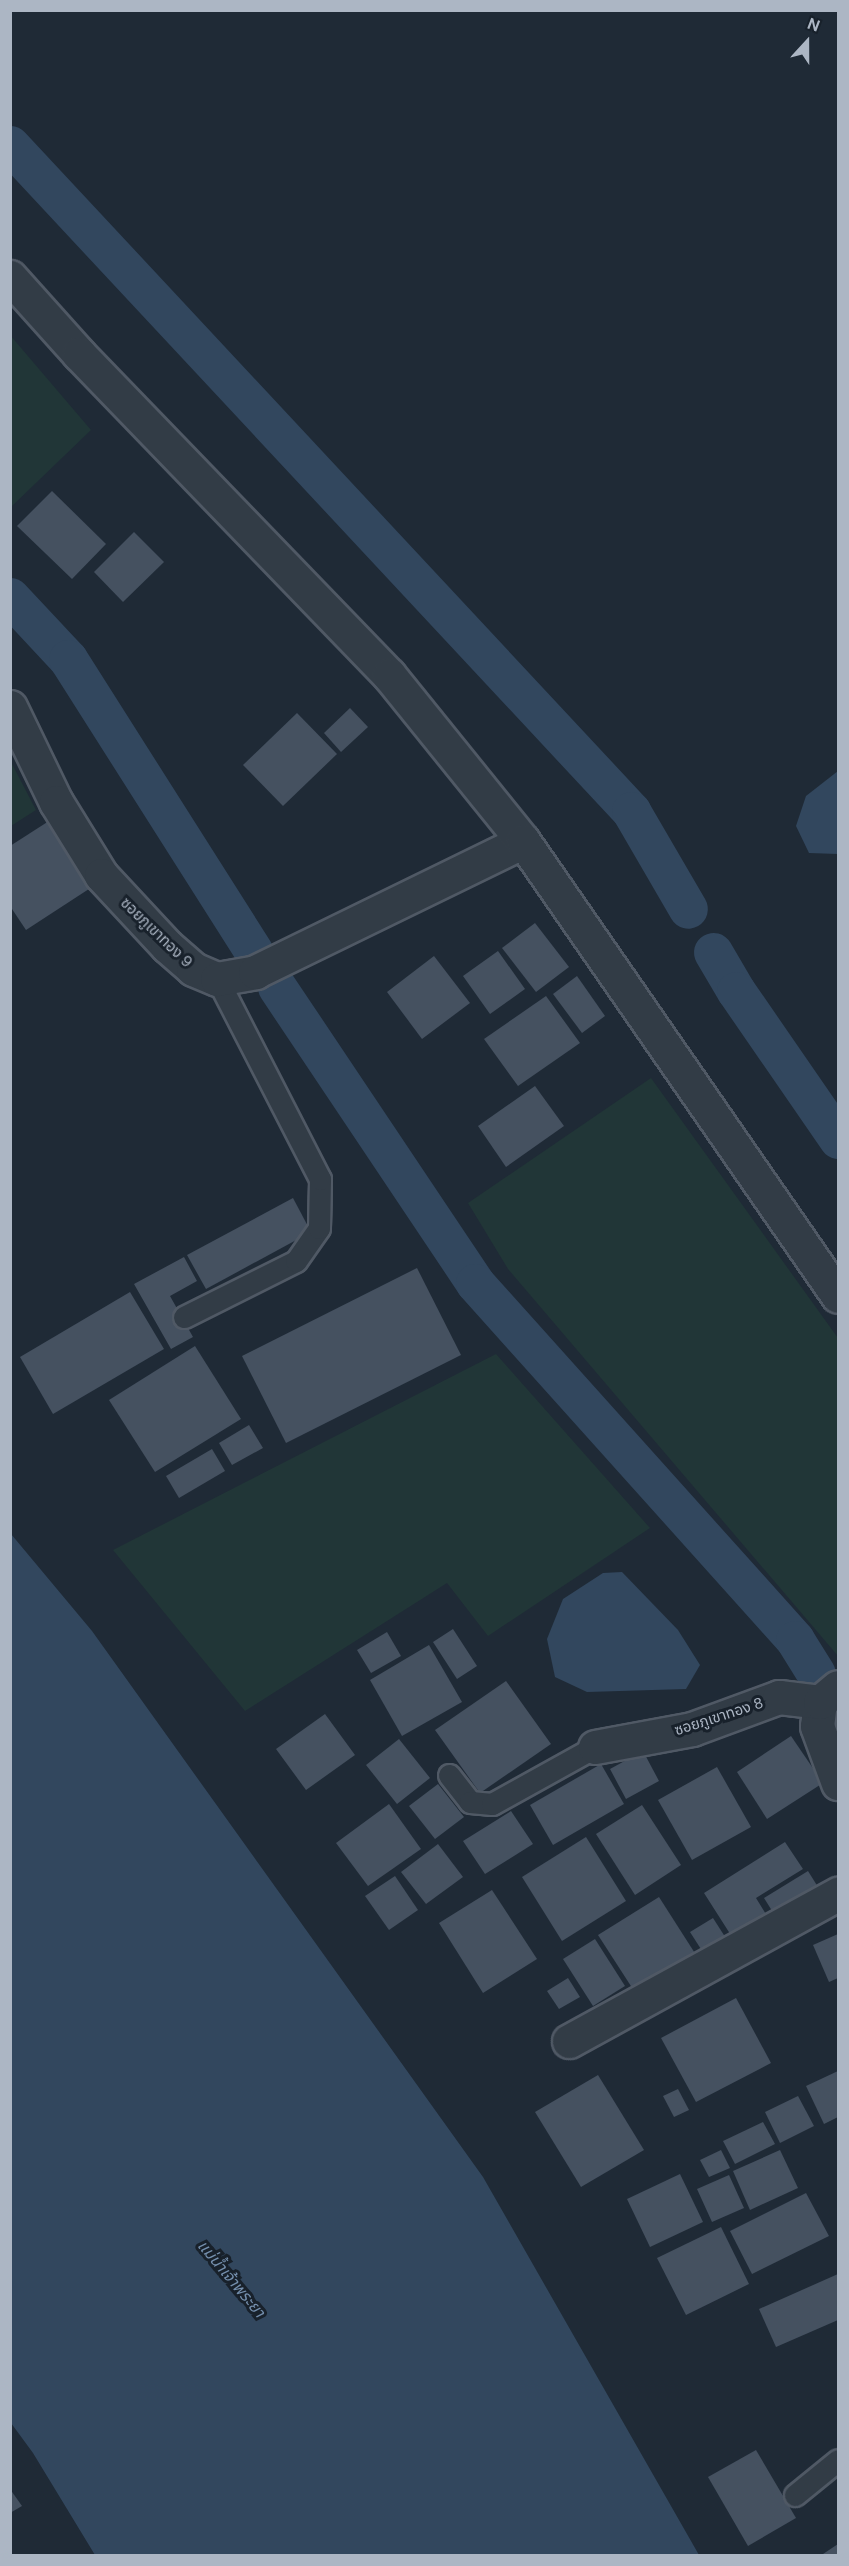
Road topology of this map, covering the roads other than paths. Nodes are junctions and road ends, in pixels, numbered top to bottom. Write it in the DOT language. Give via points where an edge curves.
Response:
graph roads {
  1 [pos="10,277"];
  2 [pos="10,707"];
  3 [pos="523,841"];
  4 [pos="217,979"];
  5 [pos="838,1296"];
  6 [pos="184,1317"];
  7 [pos="829,1695"];
  8 [pos="595,1748"];
  9 [pos="449,1774"];
  10 [pos="838,1783"];
  11 [pos="838,1894"];
  12 [pos="569,2041"];
  13 [pos="838,2460"];
  14 [pos="795,2495"];
  1 -- 3 [label="street" via="79,354 389,675"];
  2 -- 4 [label="street, ซอยภูเขาทอง 9" via="56,802 101,875 167,946 193,969"];
  3 -- 4 [label="street" via="255,972"];
  3 -- 5 [label="street"];
  4 -- 6 [label="lane" via="320,1179 319,1228 296,1261"];
  7 -- 8 [label="street, ซอยภูเขาทอง 8" via="779,1697 692,1729"];
  7 -- 10 [label="street" via="817,1726"];
  8 -- 9 [label="lane" via="492,1804 470,1802"];
  11 -- 12 [label="street"];
  13 -- 14 [label="lane"];
}
